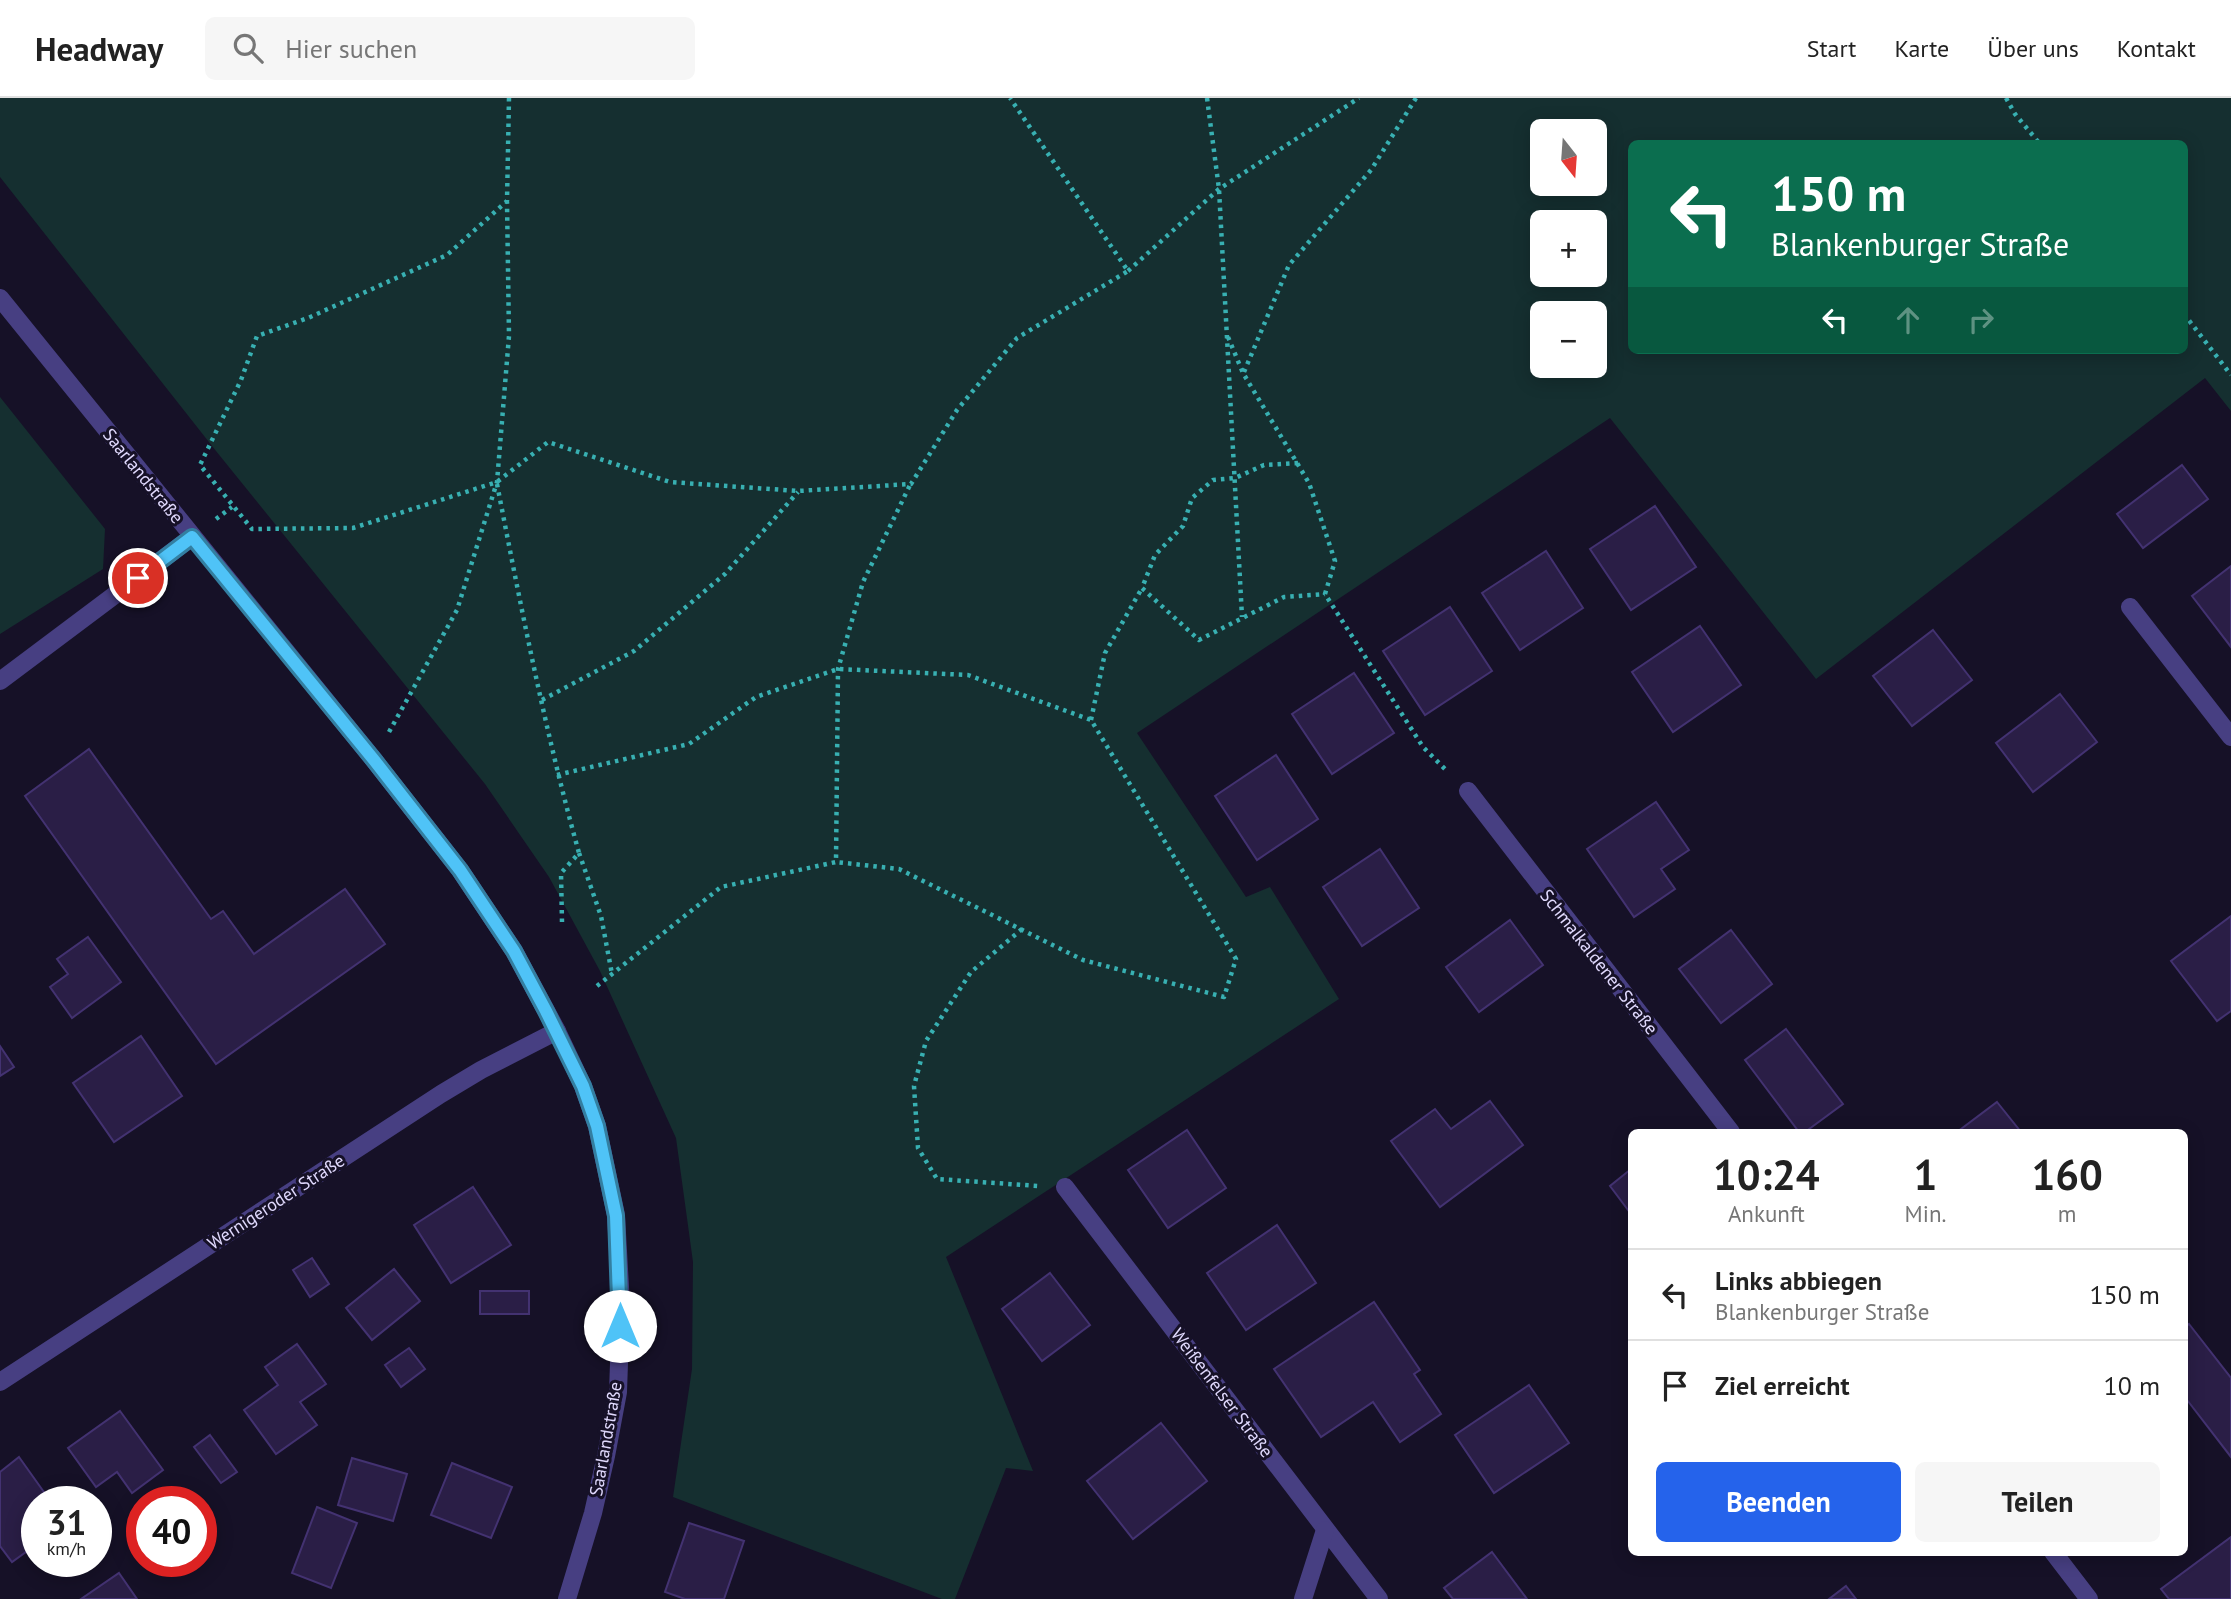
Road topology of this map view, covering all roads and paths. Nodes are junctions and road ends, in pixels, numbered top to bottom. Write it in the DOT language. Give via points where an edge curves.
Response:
graph roads {
  1 [pos="509,98"];
  2 [pos="1010,98"];
  3 [pos="1207,98"];
  4 [pos="1359,98"];
  5 [pos="1416,98"];
  6 [pos="2006,98"];
  7 [pos="2037,140"];
  8 [pos="1219,189"];
  9 [pos="507,201"];
  10 [pos="1128,271"];
  11 [pos="0,298"];
  12 [pos="2188,319"];
  13 [pos="1228,337"];
  14 [pos="1243,373"];
  15 [pos="2231,375"];
  16 [pos="1298,463"];
  17 [pos="1235,478"];
  18 [pos="497,482"];
  19 [pos="911,484"];
  20 [pos="798,491"];
  21 [pos="192,537"];
  22 [pos="1142,588"];
  23 [pos="1325,594"];
  24 [pos="2130,607"];
  25 [pos="1242,617"];
  26 [pos="838,669"];
  27 [pos="0,681"];
  28 [pos="542,700"];
  29 [pos="1091,720"];
  30 [pos="2231,737"];
  31 [pos="374,760"];
  32 [pos="557,775"];
  33 [pos="1468,791"];
  34 [pos="579,853"];
  35 [pos="836,862"];
  36 [pos="562,922"];
  37 [pos="1022,929"];
  38 [pos="612,975"];
  39 [pos="597,986"];
  40 [pos="557,1031"];
  41 [pos="1729,1129"];
  42 [pos="1065,1187"];
  43 [pos="0,1382"];
  44 [pos="1325,1530"];
  45 [pos="2056,1556"];
  46 [pos="566,1599"];
  47 [pos="1303,1599"];
  48 [pos="1379,1599"];
  49 [pos="2089,1599"];
  1 -- 9 [label="path"];
  2 -- 10 [label="path"];
  3 -- 8 [label="path"];
  4 -- 8 [label="path"];
  5 -- 14 [label="path" via="1371,170 1289,265"];
  6 -- 7 [label="path"];
  8 -- 10 [label="path"];
  8 -- 13 [label="path"];
  9 -- 18 [label="path" via="509,336"];
  9 -- 18 [label="path" via="447,255 257,336 200,465 252,529 353,528"];
  10 -- 19 [label="path" via="1017,338 957,410"];
  11 -- 21 [label="street, Saarlandstraße"];
  12 -- 15 [label="path"];
  13 -- 14 [label="path"];
  13 -- 17 [label="path"];
  14 -- 16 [label="path"];
  16 -- 17 [label="path" via="1264,465"];
  16 -- 23 [label="path" via="1335,561"];
  17 -- 22 [label="path" via="1213,480 1192,498 1183,526 1155,555"];
  17 -- 25 [label="path"];
  18 -- 20 [label="path" via="548,442 670,482"];
  18 -- 28 [label="path"];
  18 -- 31 [label="path" via="457,610"];
  19 -- 20 [label="path"];
  19 -- 26 [label="path" via="863,582"];
  20 -- 28 [label="path" via="725,574 634,651"];
  21 -- 27 [label="street"];
  21 -- 31 [label="street, Saarlandstraße"];
  22 -- 25 [label="path" via="1199,640"];
  22 -- 29 [label="path" via="1105,653"];
  23 -- 25 [label="path" via="1284,597"];
  23 -- 33 [label="path" via="1423,747"];
  24 -- 30 [label="street"];
  26 -- 29 [label="path" via="968,675"];
  26 -- 32 [label="path" via="756,697 689,744"];
  26 -- 35 [label="path"];
  28 -- 32 [label="path"];
  29 -- 37 [label="path" via="1236,959 1224,997 1083,960"];
  31 -- 40 [label="street, Saarlandstraße" via="460,870 514,951"];
  32 -- 34 [label="path"];
  33 -- 41 [label="street, Schmalkaldener Straße"];
  34 -- 36 [label="path" via="561,873"];
  34 -- 38 [label="path" via="601,916"];
  35 -- 37 [label="path" via="899,869"];
  35 -- 38 [label="path" via="721,887"];
  37 -- 42 [label="path" via="971,971 926,1041 914,1086 918,1148 937,1179"];
  38 -- 39 [label="path"];
  40 -- 43 [label="street, Wernigeroder Straße" via="440,1094"];
  40 -- 46 [label="street, Saarlandstraße" via="597,1126 616,1216 621,1305 618,1392 593,1513"];
  42 -- 44 [label="street, Weißenfelser Straße"];
  44 -- 47 [label="street"];
  44 -- 48 [label="street, Weißenfelser Straße"];
  45 -- 49 [label="street"];
}
